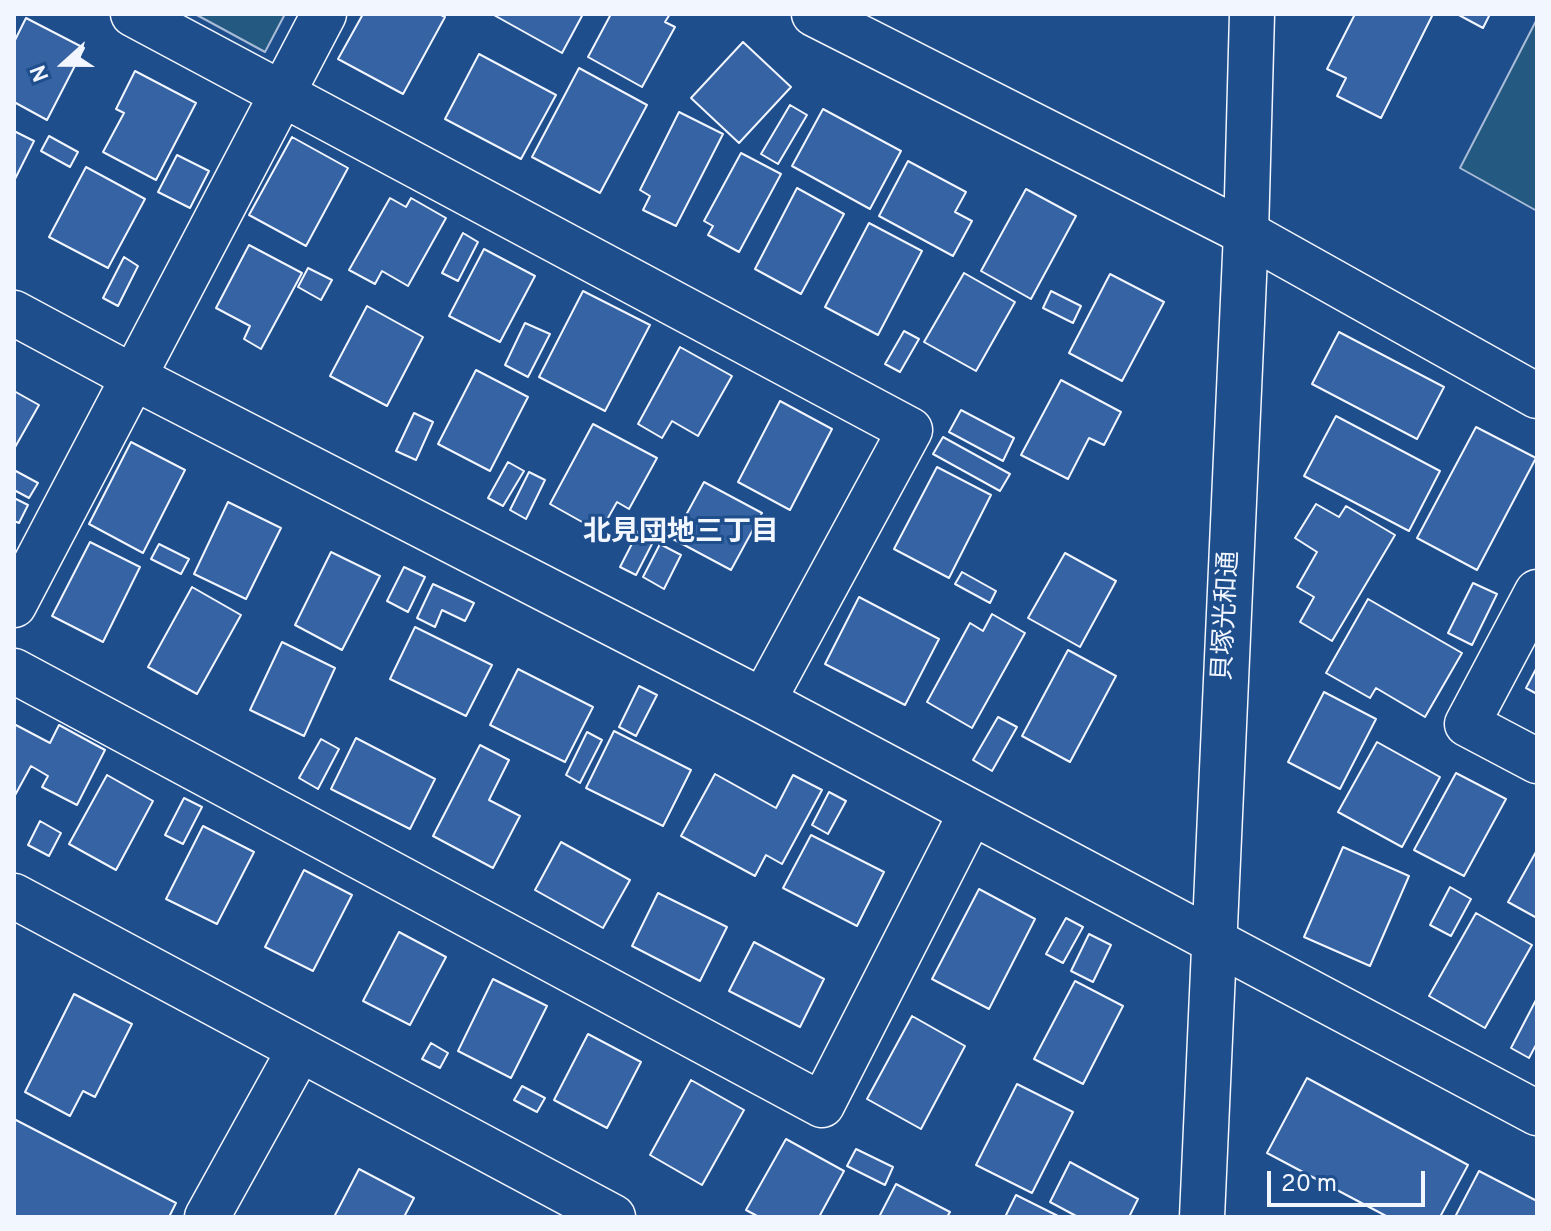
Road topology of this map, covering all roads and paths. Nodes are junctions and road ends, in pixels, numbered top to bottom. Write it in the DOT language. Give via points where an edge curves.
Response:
graph roads {
  1 [pos="133,14"];
  2 [pos="324,14"];
  3 [pos="814,14"];
  4 [pos="1252,14"];
  5 [pos="854,25"];
  6 [pos="283,93"];
  7 [pos="1246,233"];
  8 [pos="14,313"];
  9 [pos="133,377"];
  10 [pos="1537,396"];
  11 [pos="1537,592"];
  12 [pos="14,605"];
  13 [pos="14,671"];
  14 [pos="763,701"];
  15 [pos="1537,761"];
  16 [pos="971,813"];
  17 [pos="14,896"];
  18 [pos="1212,940"];
  19 [pos="300,1049"];
  20 [pos="1537,1113"];
  21 [pos="207,1217"];
  22 [pos="613,1217"];
  23 [pos="1202,1217"];
  1 -- 6 [label="street"];
  2 -- 6 [label="street"];
  3 -- 5 [label="street"];
  4 -- 7 [label="street, 貝塚光和通"];
  5 -- 7 [label="street"];
  6 -- 9 [label="street"];
  6 -- 14 [label="street" via="910,430"];
  7 -- 10 [label="street"];
  7 -- 18 [label="street, 貝塚光和通"];
  8 -- 9 [label="street"];
  9 -- 12 [label="street"];
  9 -- 14 [label="street"];
  11 -- 15 [label="street" via="1467,724"];
  13 -- 16 [label="street" via="822,1105"];
  14 -- 16 [label="street"];
  16 -- 18 [label="street"];
  17 -- 19 [label="street"];
  18 -- 20 [label="street"];
  18 -- 23 [label="street, 貝塚光和通"];
  19 -- 21 [label="street"];
  19 -- 22 [label="street"];
}
